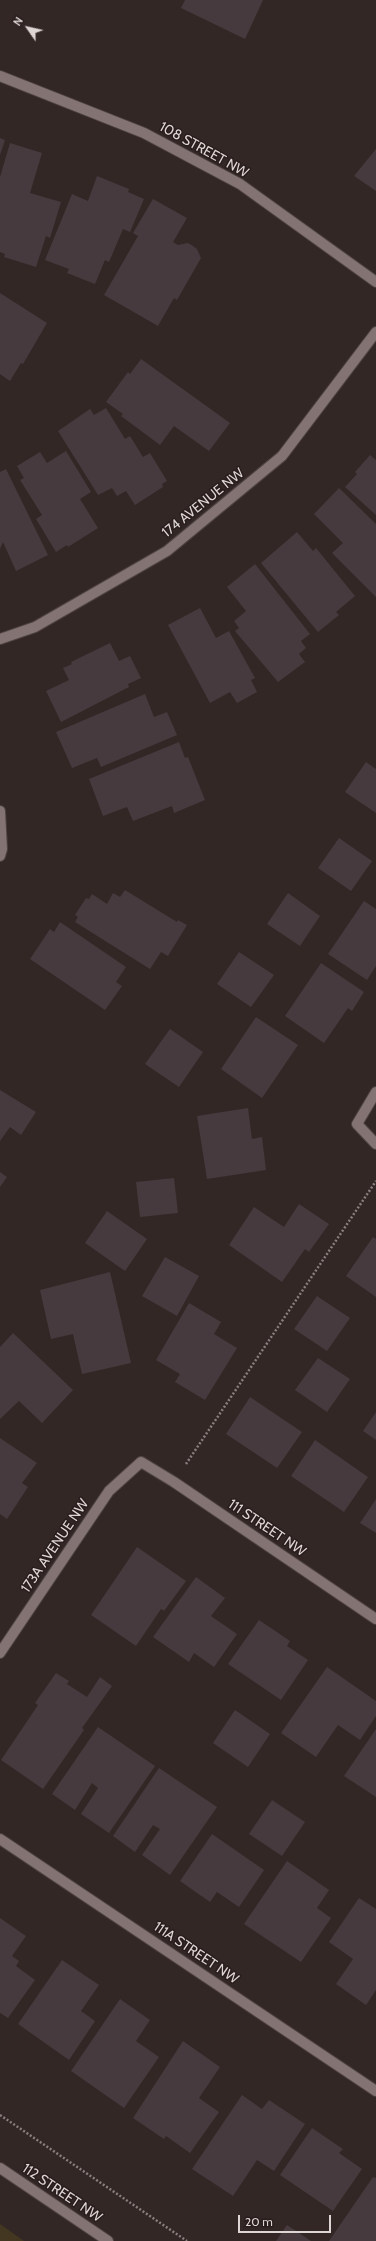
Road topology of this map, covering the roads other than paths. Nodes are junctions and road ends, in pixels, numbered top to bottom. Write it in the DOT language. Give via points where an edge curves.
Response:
graph roads {
  1 [pos="0,76"];
  2 [pos="376,282"];
  3 [pos="376,332"];
  4 [pos="0,639"];
  5 [pos="0,811"];
  6 [pos="0,856"];
  7 [pos="376,1092"];
  8 [pos="376,1144"];
  9 [pos="141,1462"];
  10 [pos="376,1619"];
  11 [pos="0,1653"];
  12 [pos="0,1839"];
  13 [pos="376,2091"];
  14 [pos="0,2168"];
  15 [pos="108,2241"];
  1 -- 2 [label="street, 108 STREET NW" via="144,133 240,184"];
  3 -- 4 [label="street, 174 AVENUE NW" via="282,456 167,551 35,627"];
  5 -- 6 [label="street"];
  7 -- 8 [label="street" via="357,1124"];
  9 -- 10 [label="street, 111 STREET NW"];
  9 -- 11 [label="street, 173A AVENUE NW" via="109,1491"];
  12 -- 13 [label="street, 111A STREET NW"];
  14 -- 15 [label="street, 112 STREET NW"];
}
